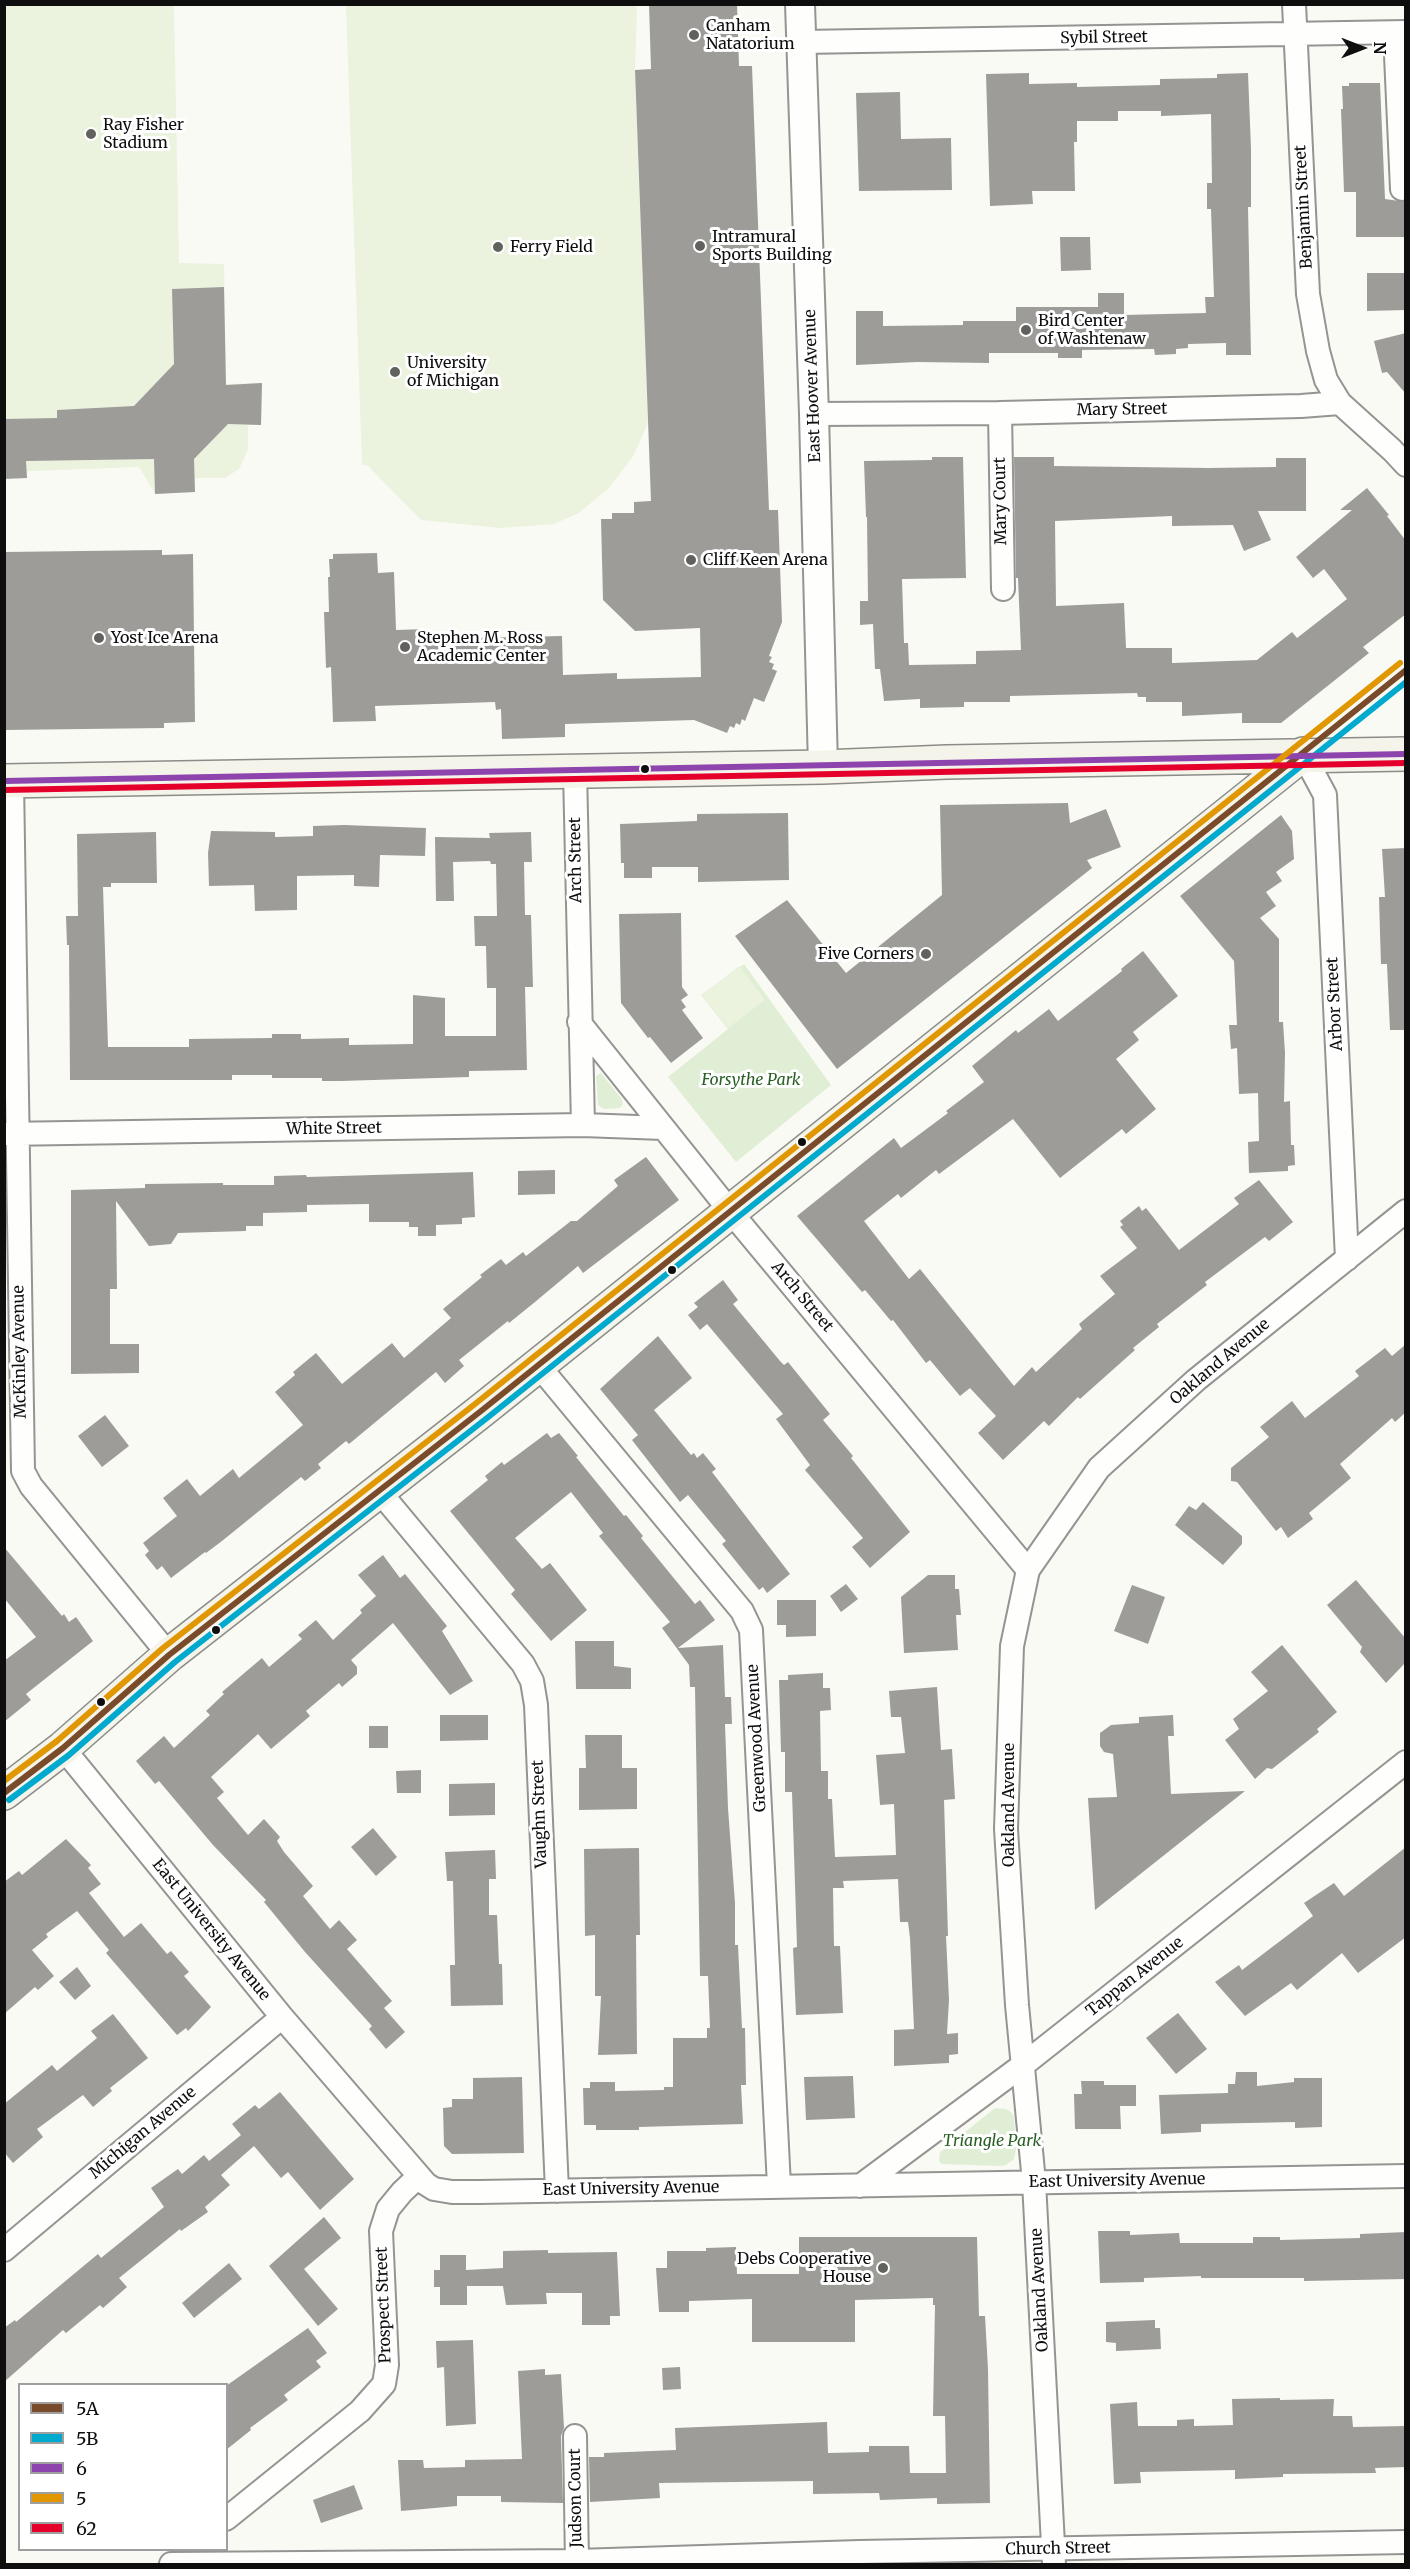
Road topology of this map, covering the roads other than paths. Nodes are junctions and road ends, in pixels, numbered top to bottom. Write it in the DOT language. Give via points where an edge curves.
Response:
graph roads {
  1 [pos="800,4"];
  2 [pos="1294,4"];
  3 [pos="1400,33"];
  4 [pos="1296,34"];
  5 [pos="802,42"];
  6 [pos="1402,189"];
  7 [pos="1340,403"];
  8 [pos="1000,413"];
  9 [pos="814,414"];
  10 [pos="1406,465"];
  11 [pos="1003,589"];
  12 [pos="1303,754"];
  13 [pos="1406,754"];
  14 [pos="823,767"];
  15 [pos="575,771"];
  16 [pos="8,781"];
  17 [pos="579,1022"];
  18 [pos="583,1125"];
  19 [pos="663,1128"];
  20 [pos="10,1134"];
  21 [pos="730,1211"];
  22 [pos="1406,1211"];
  23 [pos="1347,1259"];
  24 [pos="538,1365"];
  25 [pos="379,1491"];
  26 [pos="1028,1570"];
  27 [pos="169,1655"];
  28 [pos="63,1748"];
  29 [pos="1406,1762"];
  30 [pos="4,1793"];
  31 [pos="282,2017"];
  32 [pos="1023,2065"];
  33 [pos="419,2176"];
  34 [pos="1406,2176"];
  35 [pos="1034,2182"];
  36 [pos="779,2186"];
  37 [pos="860,2186"];
  38 [pos="556,2191"];
  39 [pos="4,2250"];
  40 [pos="574,2436"];
  41 [pos="228,2517"];
  42 [pos="1406,2542"];
  43 [pos="1054,2557"];
  44 [pos="177,2559"];
  45 [pos="797,2559"];
  46 [pos="577,2563"];
  1 -- 5 [label="street, East Hoover Avenue"];
  2 -- 4 [label="street, Benjamin Street"];
  3 -- 4 [label="street, Sybil Street"];
  3 -- 6 [label="street"];
  4 -- 5 [label="street, Sybil Street"];
  4 -- 7 [label="street, Benjamin Street" via="1308,294 1326,380"];
  5 -- 9 [label="street, East Hoover Avenue"];
  7 -- 8 [label="street, Mary Street"];
  7 -- 10 [label="street"];
  8 -- 9 [label="street, Mary Street"];
  8 -- 11 [label="street, Mary Court"];
  9 -- 14 [label="street, East Hoover Avenue"];
  12 -- 13 [label="main road"];
  12 -- 14 [label="main road"];
  12 -- 21 [label="main road"];
  12 -- 23 [label="street, Arbor Street" via="1325,795"];
  14 -- 15 [label="main road"];
  15 -- 16 [label="main road"];
  15 -- 17 [label="street, Arch Street"];
  16 -- 20 [label="street, McKinley Avenue"];
  17 -- 18 [label="street, Arch Street"];
  17 -- 19 [label="street, Arch Street"];
  18 -- 19 [label="street, White Street"];
  18 -- 20 [label="street, White Street"];
  19 -- 21 [label="street, Arch Street"];
  20 -- 27 [label="street, McKinley Avenue" via="23,1471 31,1486"];
  21 -- 24 [label="main road"];
  21 -- 26 [label="street, Arch Street"];
  22 -- 23 [label="street, Oakland Avenue"];
  23 -- 26 [label="street, Oakland Avenue" via="1196,1380 1099,1468"];
  24 -- 25 [label="main road"];
  24 -- 36 [label="street, Greenwood Avenue" via="742,1611 751,1630"];
  25 -- 27 [label="main road"];
  25 -- 38 [label="street, Vaughn Street" via="523,1664 532,1682"];
  26 -- 32 [label="street, Oakland Avenue" via="1012,1646 1006,1829"];
  27 -- 28 [label="main road"];
  28 -- 30 [label="main road"];
  28 -- 31 [label="street, East University Avenue"];
  29 -- 32 [label="street, Tappan Avenue"];
  31 -- 33 [label="street, East University Avenue"];
  31 -- 39 [label="street, Michigan Avenue"];
  32 -- 35 [label="street, Oakland Avenue"];
  32 -- 37 [label="street, Tappan Avenue"];
  33 -- 38 [label="street, East University Avenue" via="443,2192"];
  33 -- 41 [label="street, Prospect Street" via="388,2209 381,2231 387,2365 384,2384 360,2411"];
  34 -- 35 [label="street, East University Avenue"];
  35 -- 37 [label="street, East University Avenue"];
  35 -- 43 [label="street, Oakland Avenue"];
  36 -- 37 [label="street, East University Avenue"];
  36 -- 38 [label="street, East University Avenue"];
  40 -- 46 [label="street, Judson Court"];
  42 -- 43 [label="street, Church Street"];
  43 -- 45 [label="street, Church Street"];
  44 -- 46 [label="street, Church Street"];
  45 -- 46 [label="street, Church Street"];
}
